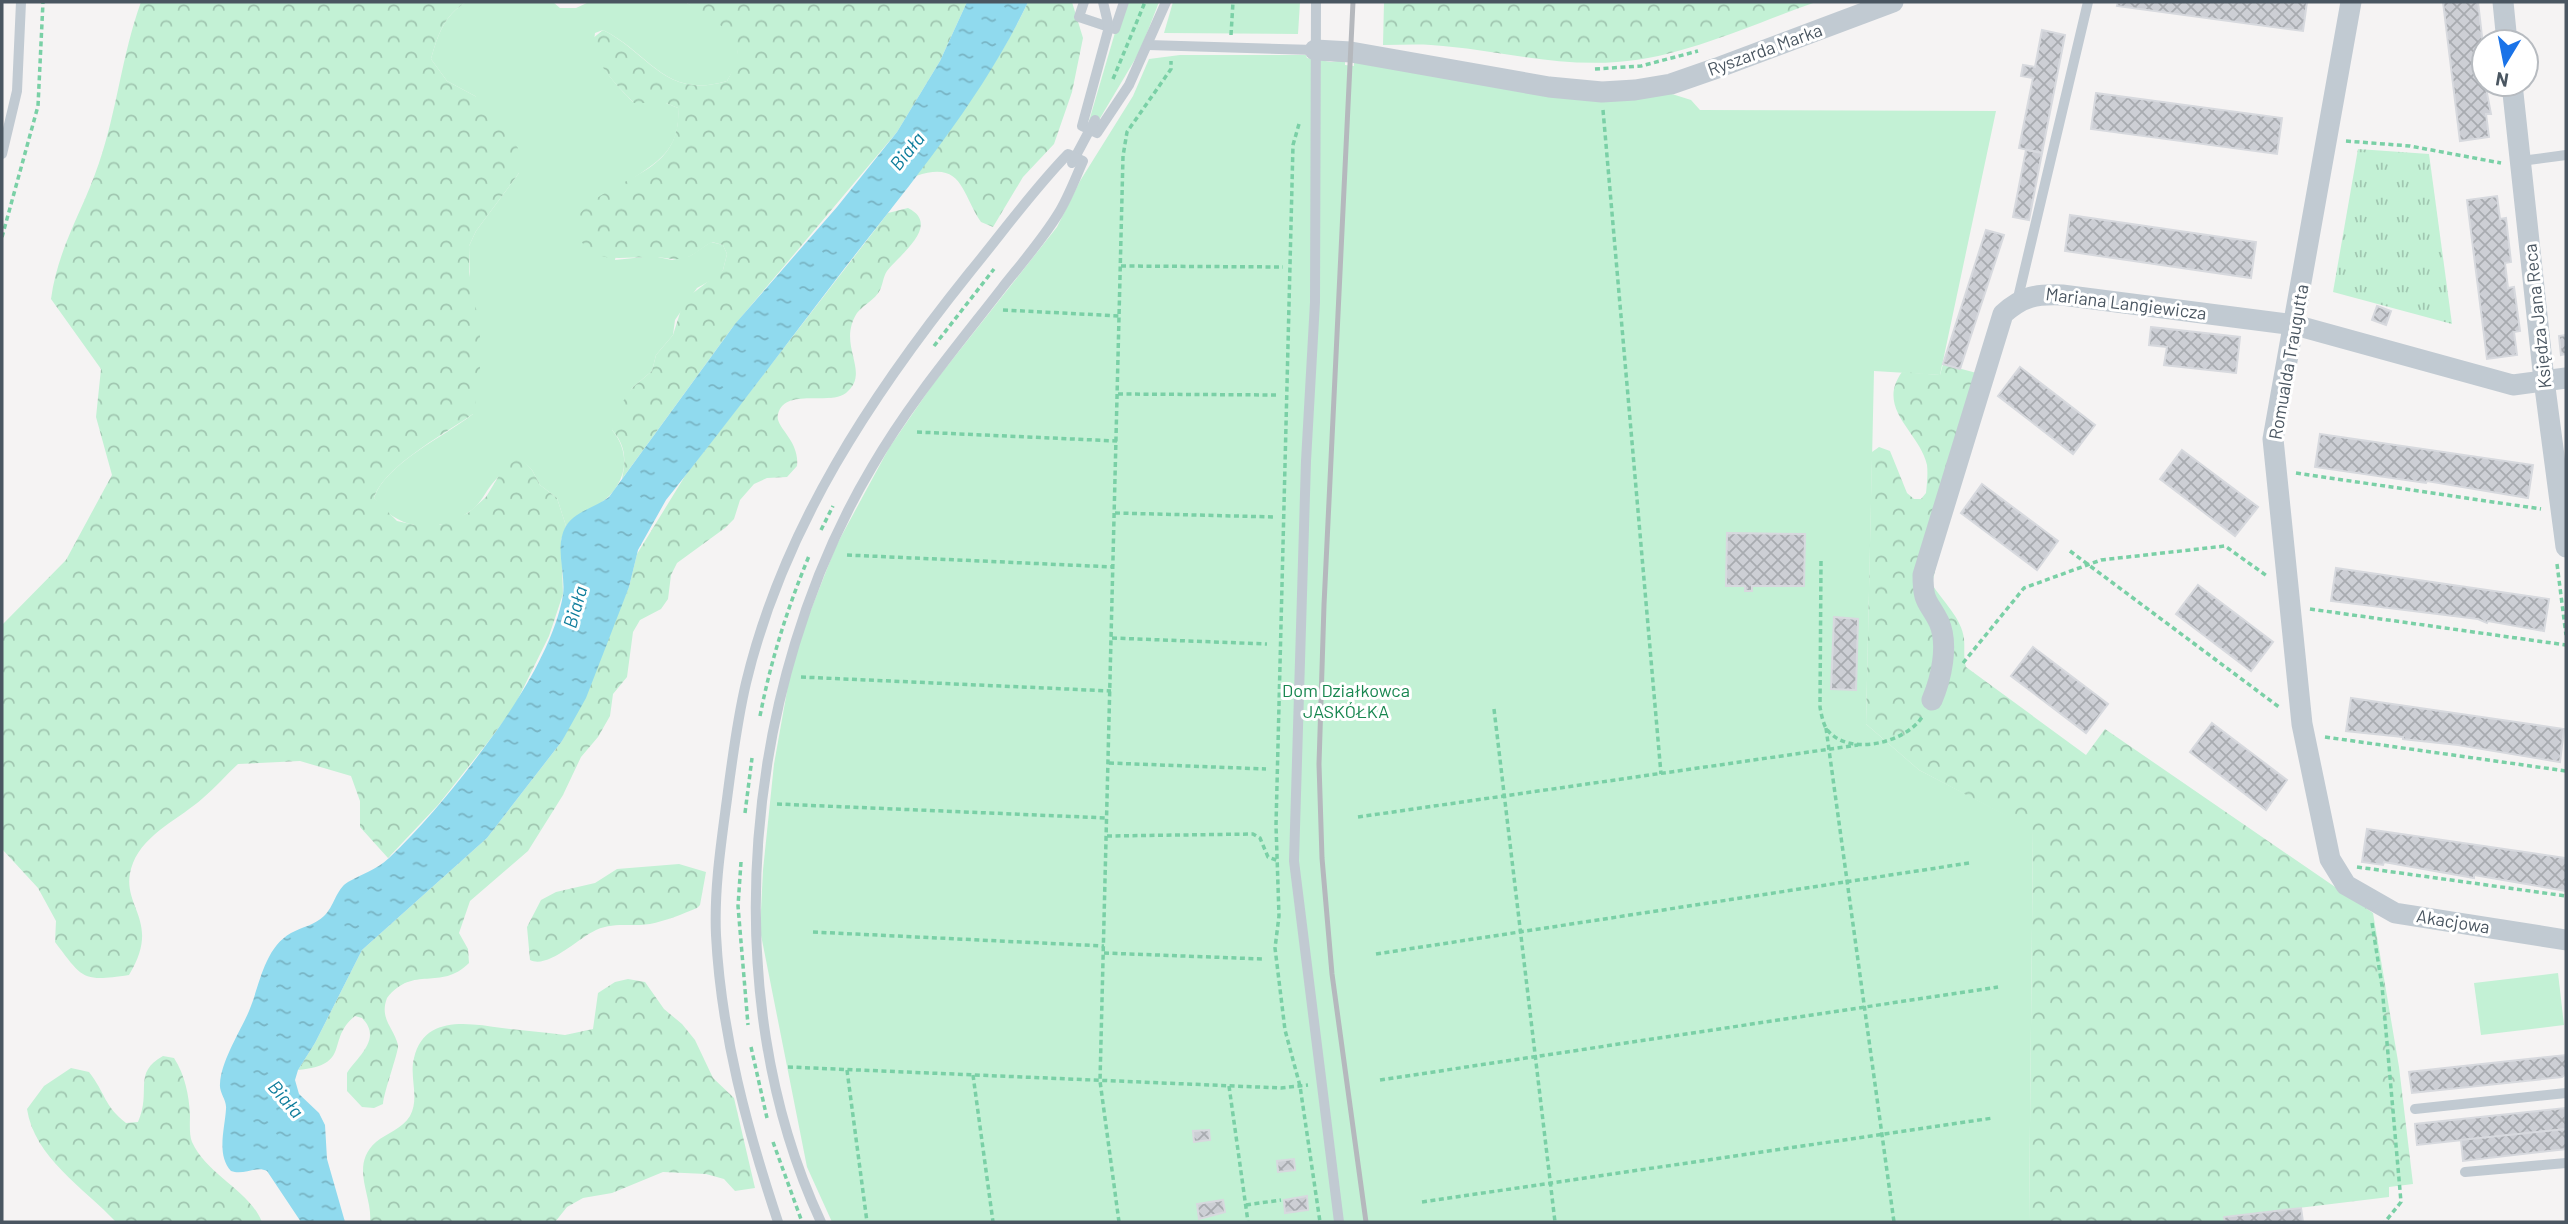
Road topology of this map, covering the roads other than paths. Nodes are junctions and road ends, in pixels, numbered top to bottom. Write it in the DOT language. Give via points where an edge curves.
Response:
graph roads {
  1 [pos="21,2"];
  2 [pos="1084,2"];
  3 [pos="1103,2"];
  4 [pos="1124,2"];
  5 [pos="1166,2"];
  6 [pos="1316,2"];
  7 [pos="1893,2"];
  8 [pos="2088,2"];
  9 [pos="2351,2"];
  10 [pos="2503,2"];
  11 [pos="1109,27"];
  12 [pos="2506,28"];
  13 [pos="1148,45"];
  14 [pos="1315,50"];
  15 [pos="2513,98"];
  16 [pos="1092,125"];
  17 [pos="2,154"];
  18 [pos="2566,155"];
  19 [pos="1074,161"];
  20 [pos="2517,162"];
  21 [pos="2017,302"];
  22 [pos="2295,325"];
  23 [pos="2566,378"];
  24 [pos="2544,380"];
  25 [pos="2561,550"];
  26 [pos="1932,700"];
  27 [pos="2355,876"];
  28 [pos="2566,940"];
  29 [pos="2566,1093"];
  30 [pos="2415,1109"];
  31 [pos="2566,1163"];
  32 [pos="2465,1172"];
  33 [pos="778,1222"];
  34 [pos="821,1222"];
  35 [pos="1339,1222"];
  1 -- 17 [label="lane" via="17,91"];
  2 -- 11 [label="lane" via="1079,17"];
  3 -- 11 [label="lane"];
  4 -- 11 [label="lane" via="1115,29"];
  5 -- 13 [label="lane"];
  6 -- 14 [label="lane"];
  7 -- 14 [label="street, Ryszarda Marka" via="1671,84 1635,90 1602,92 1549,86"];
  8 -- 21 [label="lane"];
  9 -- 22 [label="street, Romualda Traugutta"];
  10 -- 12 [label="street"];
  11 -- 16 [label="lane" via="1082,125"];
  13 -- 14 [label="lane"];
  13 -- 16 [label="lane" via="1129,86 1097,133"];
  14 -- 35 [label="lane" via="1315,302 1304,501 1294,861"];
  15 -- 20 [label="street, Księdza Jana Reca"];
  16 -- 19 [label="lane"];
  18 -- 20 [label="lane"];
  19 -- 33 [label="lane" via="1068,154 1030,193 921,333 850,435 813,503 772,600 747,681 737,723 718,872 716,935 733,1068 751,1143"];
  19 -- 34 [label="lane" via="1083,161 1059,212 915,400 871,468 831,545 787,662 766,779 754,929 772,1073"];
  20 -- 24 [label="street, Księdza Jana Reca"];
  21 -- 22 [label="street, Mariana Langiewicza" via="2035,293 2062,295"];
  21 -- 26 [label="street" via="2003,314 1923,575 1923,596 1939,623 1943,643"];
  22 -- 24 [label="street, Mariana Langiewicza" via="2513,385"];
  22 -- 27 [label="street, Romualda Traugutta" via="2273,439 2302,724 2330,859"];
  23 -- 24 [label="street, Mariana Langiewicza"];
  24 -- 25 [label="street, Księdza Jana Reca" via="2563,517"];
  27 -- 28 [label="street, Akacjowa" via="2369,900 2395,913"];
  29 -- 30 [label="lane"];
  31 -- 32 [label="lane"];
}
